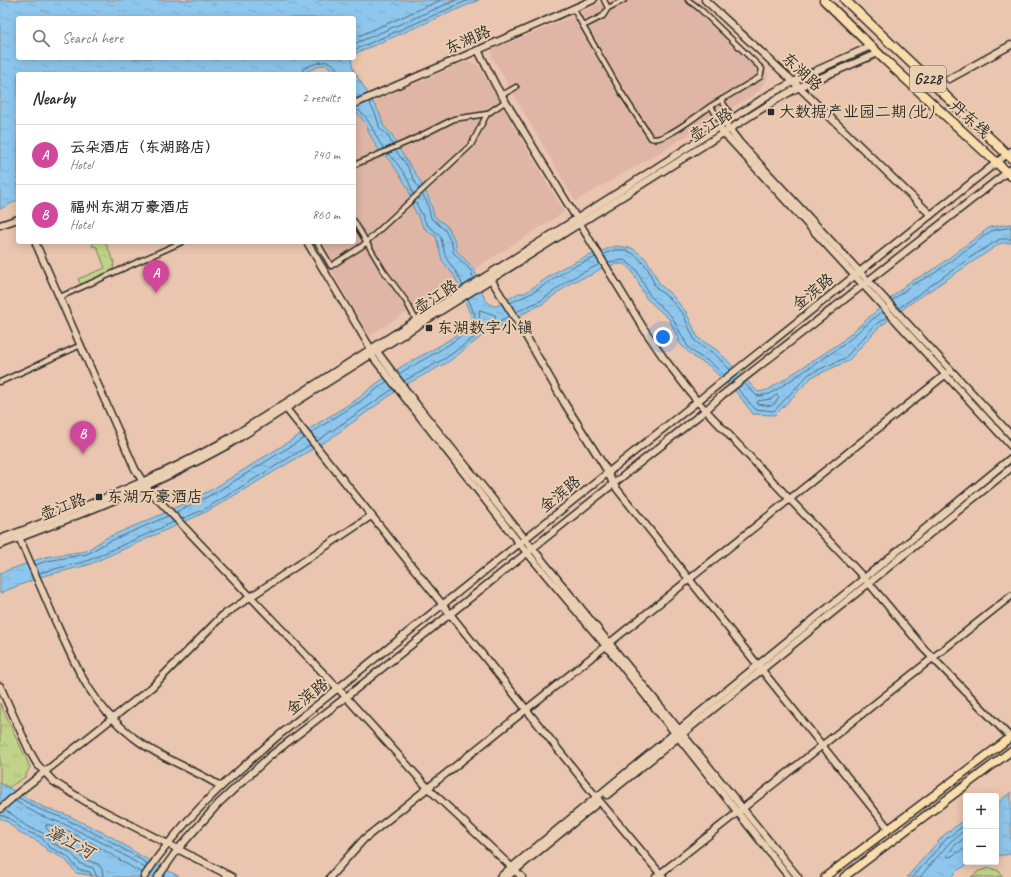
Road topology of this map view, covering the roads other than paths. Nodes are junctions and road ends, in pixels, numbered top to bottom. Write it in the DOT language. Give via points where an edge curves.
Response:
graph roads {
  1 [pos="593,0"];
  2 [pos="604,0"];
  3 [pos="624,0"];
  4 [pos="688,0"];
  5 [pos="705,0"];
  6 [pos="824,0"];
  7 [pos="845,0"];
  8 [pos="573,8"];
  9 [pos="608,8"];
  10 [pos="582,26"];
  11 [pos="1011,45"];
  12 [pos="871,46"];
  13 [pos="478,50"];
  14 [pos="878,54"];
  15 [pos="949,79"];
  16 [pos="793,81"];
  17 [pos="516,87"];
  18 [pos="799,87"];
  19 [pos="502,95"];
  20 [pos="721,100"];
  21 [pos="506,101"];
  22 [pos="356,103"];
  23 [pos="711,106"];
  24 [pos="487,114"];
  25 [pos="733,118"];
  26 [pos="975,124"];
  27 [pos="722,127"];
  28 [pos="729,129"];
  29 [pos="965,134"];
  30 [pos="1010,154"];
  31 [pos="997,162"];
  32 [pos="356,164"];
  33 [pos="1010,172"];
  34 [pos="931,215"];
  35 [pos="16,220"];
  36 [pos="579,220"];
  37 [pos="356,224"];
  38 [pos="0,225"];
  39 [pos="367,242"];
  40 [pos="38,244"];
  41 [pos="178,244"];
  42 [pos="308,244"];
  43 [pos="318,244"];
  44 [pos="860,272"];
  45 [pos="854,276"];
  46 [pos="486,278"];
  47 [pos="868,281"];
  48 [pos="862,285"];
  49 [pos="459,296"];
  50 [pos="60,297"];
  51 [pos="879,297"];
  52 [pos="416,320"];
  53 [pos="81,345"];
  54 [pos="372,350"];
  55 [pos="948,373"];
  56 [pos="0,382"];
  57 [pos="408,397"];
  58 [pos="697,401"];
  59 [pos="285,407"];
  60 [pos="706,410"];
  61 [pos="1011,435"];
  62 [pos="1011,446"];
  63 [pos="1011,458"];
  64 [pos="1011,468"];
  65 [pos="608,472"];
  66 [pos="613,484"];
  67 [pos="145,485"];
  68 [pos="790,500"];
  69 [pos="371,516"];
  70 [pos="18,535"];
  71 [pos="0,539"];
  72 [pos="525,539"];
  73 [pos="519,543"];
  74 [pos="0,545"];
  75 [pos="532,548"];
  76 [pos="527,552"];
  77 [pos="689,580"];
  78 [pos="866,581"];
  79 [pos="250,595"];
  80 [pos="1011,596"];
  81 [pos="444,605"];
  82 [pos="451,613"];
  83 [pos="608,645"];
  84 [pos="933,658"];
  85 [pos="760,668"];
  86 [pos="359,672"];
  87 [pos="367,680"];
  88 [pos="0,686"];
  89 [pos="338,689"];
  90 [pos="346,697"];
  91 [pos="319,704"];
  92 [pos="527,708"];
  93 [pos="326,712"];
  94 [pos="112,719"];
  95 [pos="678,733"];
  96 [pos="1010,737"];
  97 [pos="822,745"];
  98 [pos="1011,751"];
  99 [pos="44,773"];
  100 [pos="220,786"];
  101 [pos="428,788"];
  102 [pos="598,799"];
  103 [pos="0,809"];
  104 [pos="740,811"];
  105 [pos="889,829"];
  106 [pos="167,844"];
  107 [pos="178,849"];
  108 [pos="514,869"];
  109 [pos="660,876"];
  110 [pos="144,877"];
  111 [pos="158,877"];
  112 [pos="232,877"];
  113 [pos="330,877"];
  114 [pos="500,877"];
  115 [pos="507,877"];
  116 [pos="522,877"];
  117 [pos="789,877"];
  118 [pos="798,877"];
  119 [pos="825,877"];
  120 [pos="844,877"];
  1 -- 8 [label="main road, 东湖路"];
  2 -- 9 [label="street"];
  3 -- 9 [label="street"];
  4 -- 20 [label="street" via="762,69 760,77"];
  5 -- 16 [label="main road, 东湖路"];
  6 -- 12 [label="highway, 丹东线 / G228"];
  7 -- 26 [label="highway, 丹东线 / G228"];
  8 -- 10 [label="street"];
  8 -- 13 [label="main road, 东湖路"];
  9 -- 10 [label="street" via="603,16"];
  10 -- 23 [label="street" via="653,140 665,137"];
  11 -- 15 [label="main road"];
  12 -- 14 [label="highway, 丹东线 / G228"];
  12 -- 16 [label="main road, 壶江路"];
  13 -- 19 [label="main road"];
  13 -- 22 [label="main road, 东湖路"];
  14 -- 18 [label="main road, 壶江路"];
  14 -- 29 [label="highway, 丹东线 / G228"];
  16 -- 18 [label="main road, 东湖路"];
  16 -- 25 [label="main road, 壶江路"];
  17 -- 19 [label="street"];
  18 -- 28 [label="main road, 壶江路"];
  18 -- 34 [label="main road, 东湖路"];
  19 -- 21 [label="main road"];
  20 -- 23 [label="street"];
  20 -- 25 [label="street"];
  21 -- 24 [label="street"];
  21 -- 36 [label="main road"];
  23 -- 27 [label="street"];
  24 -- 32 [label="street" via="454,119"];
  24 -- 39 [label="street" via="471,145"];
  25 -- 27 [label="main road, 壶江路"];
  26 -- 29 [label="highway"];
  26 -- 30 [label="highway, 丹东线 / G228"];
  27 -- 28 [label="main road, 壶江路"];
  27 -- 36 [label="main road, 壶江路"];
  27 -- 45 [label="main road"];
  28 -- 44 [label="main road"];
  29 -- 31 [label="highway, 丹东线 / G228"];
  30 -- 31 [label="main road, 金滨路"];
  31 -- 33 [label="highway, 丹东线 / G228"];
  31 -- 34 [label="main road, 金滨路"];
  33 -- 47 [label="main road, 金滨路"];
  34 -- 44 [label="main road, 金滨路"];
  35 -- 38 [label="main road"];
  36 -- 46 [label="main road, 壶江路"];
  36 -- 58 [label="main road" via="663,357"];
  37 -- 39 [label="street"];
  39 -- 43 [label="street" via="331,266"];
  39 -- 52 [label="street"];
  40 -- 50 [label="main road"];
  41 -- 50 [label="street"];
  42 -- 54 [label="main road"];
  44 -- 45 [label="main road, 金滨路"];
  44 -- 47 [label="main road"];
  45 -- 48 [label="main road"];
  45 -- 58 [label="main road, 金滨路"];
  46 -- 49 [label="main road, 壶江路"];
  46 -- 65 [label="main road" via="499,290"];
  47 -- 48 [label="main road, 金滨路"];
  47 -- 51 [label="main road"];
  48 -- 51 [label="main road"];
  48 -- 60 [label="main road, 金滨路"];
  49 -- 52 [label="main road, 壶江路"];
  49 -- 54 [label="main road, 壶江路"];
  50 -- 53 [label="main road"];
  51 -- 55 [label="main road"];
  52 -- 54 [label="main road, 壶江路"];
  53 -- 56 [label="street"];
  53 -- 67 [label="main road" via="135,469"];
  54 -- 57 [label="main road" via="386,364"];
  54 -- 57 [label="main road" via="381,368"];
  54 -- 59 [label="main road, 壶江路"];
  55 -- 61 [label="main road"];
  55 -- 62 [label="main road"];
  55 -- 68 [label="main road"];
  57 -- 72 [label="main road"];
  57 -- 73 [label="main road"];
  58 -- 60 [label="main road"];
  58 -- 65 [label="main road, 金滨路"];
  59 -- 67 [label="main road, 壶江路"];
  59 -- 69 [label="main road"];
  60 -- 66 [label="main road, 金滨路"];
  60 -- 68 [label="main road"];
  63 -- 78 [label="main road"];
  64 -- 78 [label="main road"];
  65 -- 66 [label="main road"];
  65 -- 72 [label="main road, 金滨路"];
  66 -- 75 [label="main road, 金滨路"];
  66 -- 77 [label="main road"];
  67 -- 70 [label="main road, 壶江路"];
  67 -- 79 [label="main road"];
  68 -- 77 [label="main road"];
  68 -- 78 [label="main road"];
  69 -- 79 [label="main road"];
  69 -- 81 [label="main road"];
  70 -- 71 [label="main road, 壶江路"];
  70 -- 74 [label="main road, 壶江路"];
  70 -- 94 [label="main road" via="83,681"];
  72 -- 73 [label="main road, 金滨路"];
  72 -- 75 [label="main road"];
  73 -- 76 [label="main road"];
  73 -- 81 [label="main road, 金滨路"];
  75 -- 76 [label="main road, 金滨路"];
  75 -- 83 [label="main road"];
  76 -- 82 [label="main road, 金滨路"];
  76 -- 83 [label="main road"];
  77 -- 83 [label="main road"];
  77 -- 85 [label="main road"];
  78 -- 84 [label="main road"];
  78 -- 85 [label="main road"];
  79 -- 89 [label="main road"];
  79 -- 94 [label="main road" via="215,621 152,687"];
  80 -- 84 [label="main road"];
  81 -- 82 [label="main road"];
  81 -- 86 [label="main road, 金滨路"];
  82 -- 87 [label="main road, 金滨路"];
  82 -- 92 [label="main road"];
  83 -- 92 [label="main road"];
  83 -- 95 [label="main road"];
  84 -- 96 [label="main road"];
  84 -- 97 [label="main road"];
  85 -- 95 [label="main road"];
  85 -- 97 [label="main road"];
  86 -- 87 [label="main road"];
  86 -- 89 [label="main road, 金滨路"];
  87 -- 90 [label="main road, 金滨路"];
  88 -- 99 [label="main road" via="28,750"];
  89 -- 90 [label="main road"];
  89 -- 91 [label="main road, 金滨路"];
  90 -- 93 [label="main road, 金滨路"];
  90 -- 101 [label="main road"];
  91 -- 93 [label="main road"];
  91 -- 100 [label="main road, 金滨路"];
  92 -- 101 [label="main road"];
  92 -- 102 [label="main road"];
  93 -- 107 [label="main road, 金滨路" via="244,778"];
  94 -- 99 [label="main road"];
  94 -- 100 [label="main road" via="139,742"];
  95 -- 102 [label="main road"];
  95 -- 104 [label="main road"];
  96 -- 105 [label="main road"];
  97 -- 104 [label="main road"];
  97 -- 105 [label="main road"];
  98 -- 120 [label="main road"];
  99 -- 103 [label="main road"];
  99 -- 106 [label="main road" via="73,795"];
  100 -- 106 [label="main road, 金滨路"];
  101 -- 108 [label="main road"];
  101 -- 113 [label="main road" via="357,846"];
  102 -- 108 [label="main road"];
  102 -- 109 [label="main road"];
  104 -- 109 [label="main road"];
  104 -- 117 [label="main road"];
  104 -- 118 [label="main road"];
  105 -- 119 [label="main road"];
  106 -- 107 [label="main road"];
  106 -- 110 [label="main road, 金滨路"];
  107 -- 111 [label="main road, 金滨路"];
  107 -- 112 [label="main road"];
  108 -- 114 [label="main road"];
  108 -- 115 [label="main road"];
  108 -- 116 [label="main road"];
}
